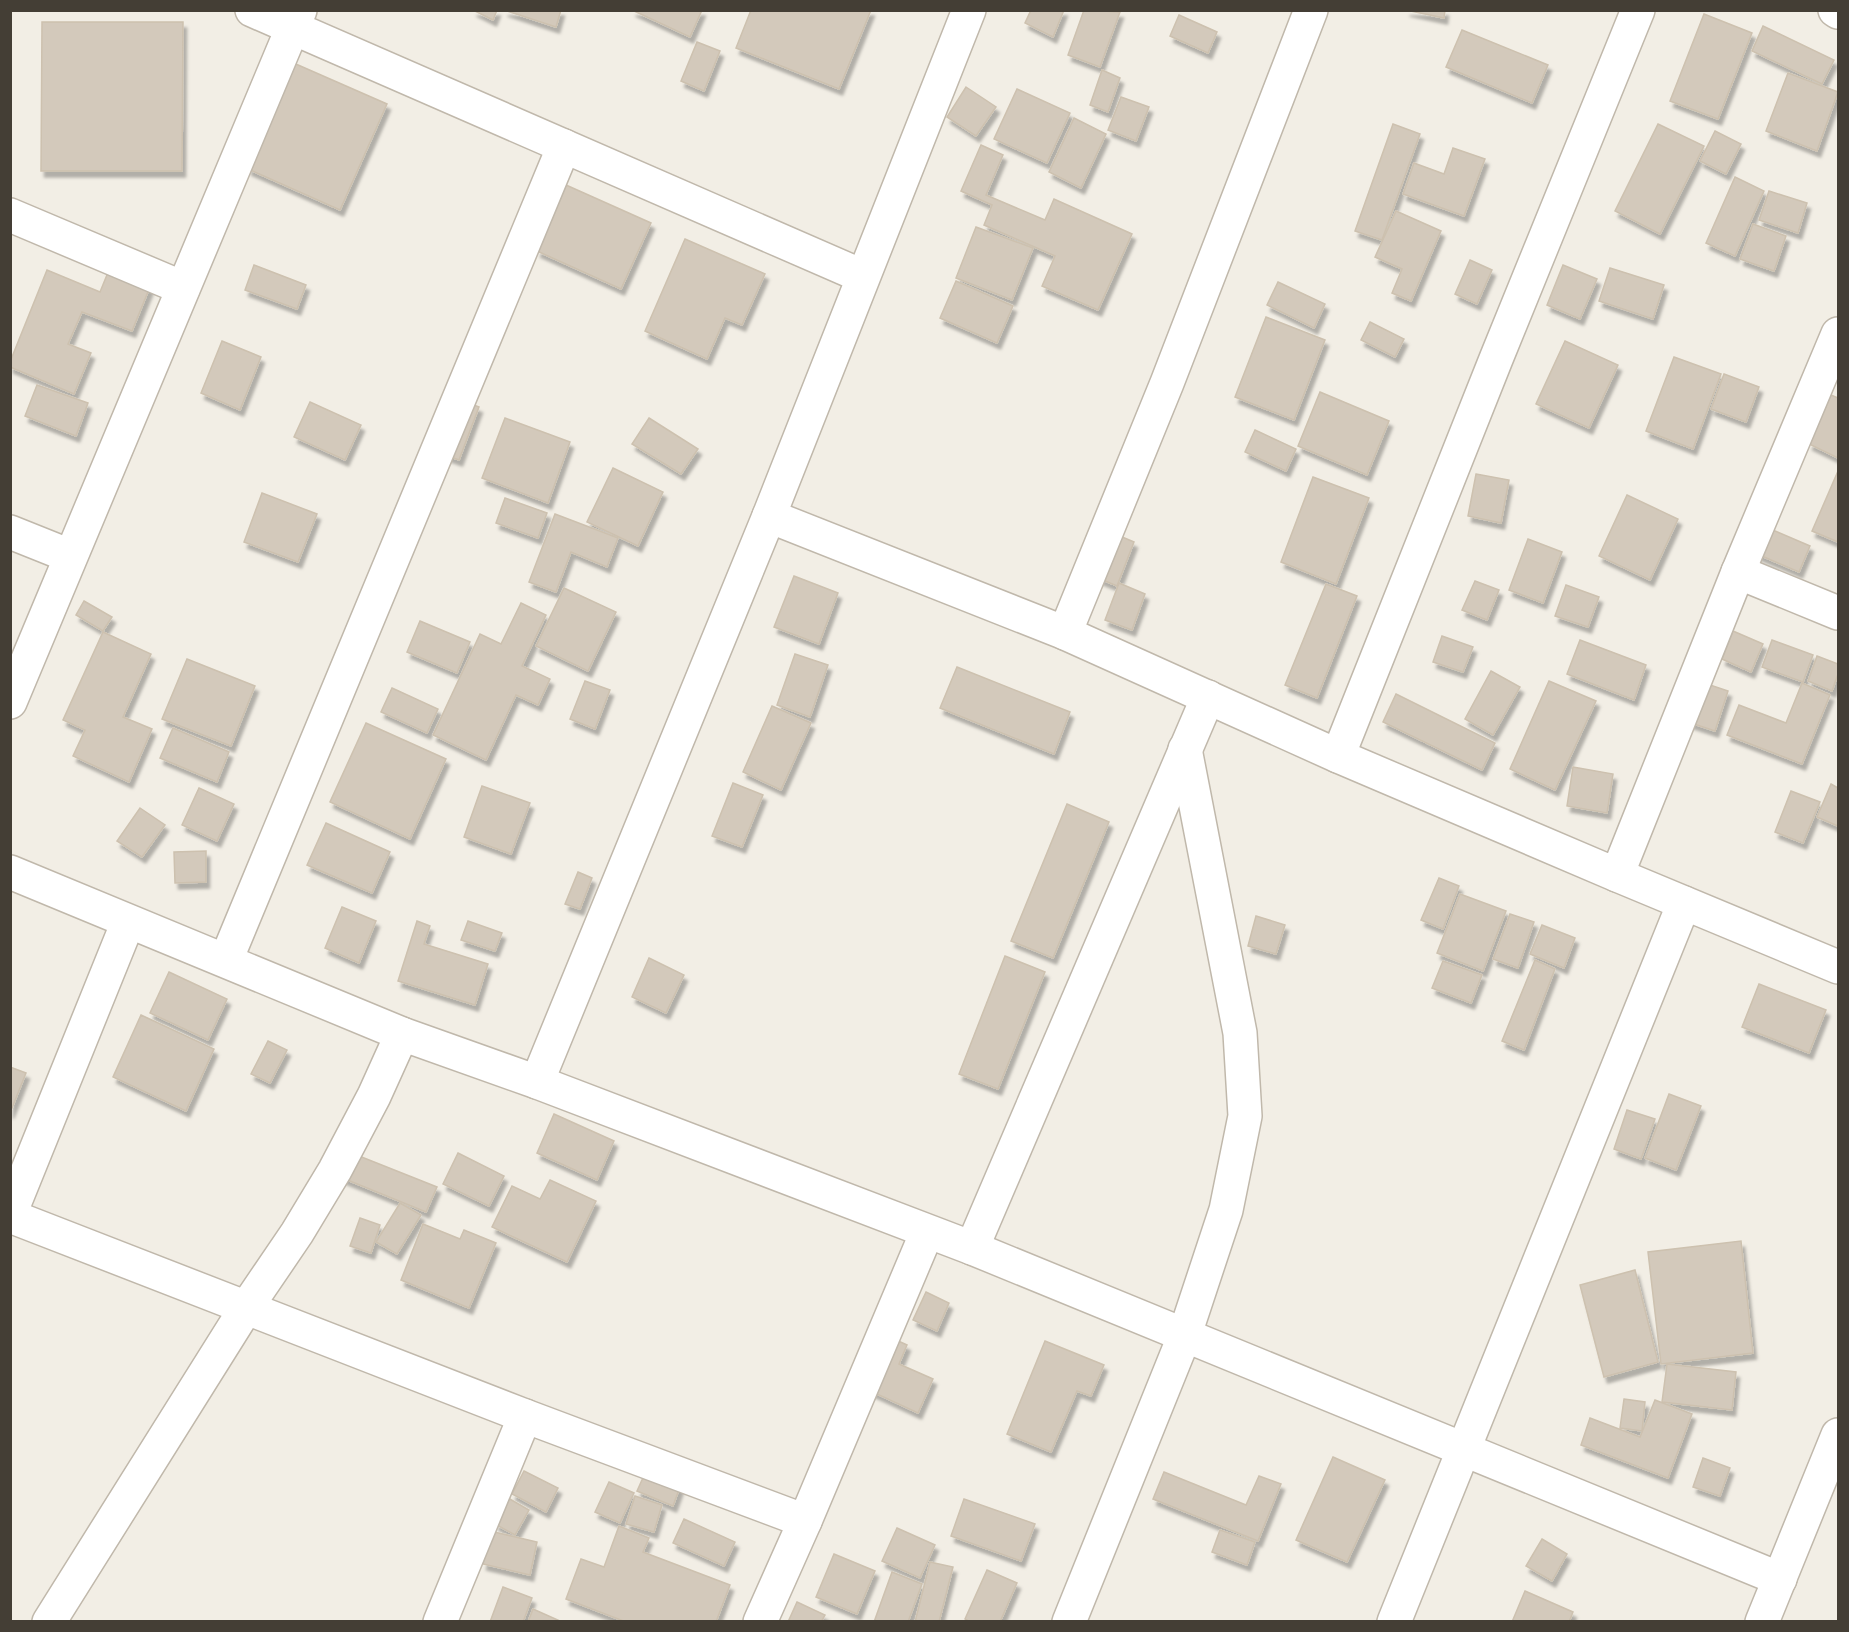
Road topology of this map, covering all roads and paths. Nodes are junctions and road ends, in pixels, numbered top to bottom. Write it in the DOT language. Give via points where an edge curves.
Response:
graph roads {
  1 [pos="252,10"];
  2 [pos="969,10"];
  3 [pos="1311,10"];
  4 [pos="1638,10"];
  5 [pos="297,19"];
  6 [pos="564,146"];
  7 [pos="10,215"];
  8 [pos="862,276"];
  9 [pos="183,288"];
  10 [pos="1839,334"];
  11 [pos="769,516"];
  12 [pos="10,532"];
  13 [pos="70,556"];
  14 [pos="1738,572"];
  15 [pos="1839,613"];
  16 [pos="1065,633"];
  17 [pos="1208,697"];
  18 [pos="10,702"];
  19 [pos="1185,749"];
  20 [pos="1338,756"];
  21 [pos="10,872"];
  22 [pos="1617,875"];
  23 [pos="1684,903"];
  24 [pos="129,922"];
  25 [pos="226,960"];
  26 [pos="1839,967"];
  27 [pos="402,1034"];
  28 [pos="537,1083"];
  29 [pos="10,1215"];
  30 [pos="927,1232"];
  31 [pos="972,1248"];
  32 [pos="246,1308"];
  33 [pos="1184,1337"];
  34 [pos="525,1416"];
  35 [pos="1839,1435"];
  36 [pos="1462,1450"];
  37 [pos="805,1521"];
  38 [pos="1780,1579"];
  39 [pos="48,1622"];
  40 [pos="440,1622"];
  41 [pos="760,1622"];
  42 [pos="1069,1622"];
  43 [pos="1394,1622"];
  44 [pos="1762,1622"];
  1 -- 5 [label="street"];
  2 -- 8 [label="street"];
  3 -- 16 [label="street" via="1167,383"];
  4 -- 20 [label="street"];
  5 -- 6 [label="street"];
  5 -- 9 [label="street"];
  6 -- 8 [label="street"];
  6 -- 25 [label="street"];
  7 -- 9 [label="street"];
  8 -- 11 [label="street"];
  9 -- 13 [label="street"];
  10 -- 14 [label="street"];
  11 -- 16 [label="street"];
  11 -- 28 [label="street"];
  12 -- 13 [label="street"];
  13 -- 18 [label="street"];
  14 -- 15 [label="street"];
  14 -- 22 [label="street"];
  16 -- 17 [label="street"];
  17 -- 19 [label="street"];
  17 -- 20 [label="street"];
  19 -- 31 [label="street"];
  19 -- 33 [label="street" via="1240,1033 1245,1116 1226,1210"];
  20 -- 22 [label="street"];
  21 -- 24 [label="street"];
  22 -- 23 [label="street"];
  23 -- 26 [label="street"];
  23 -- 36 [label="street"];
  24 -- 25 [label="street"];
  24 -- 29 [label="street"];
  25 -- 27 [label="street"];
  27 -- 28 [label="street"];
  27 -- 32 [label="street" via="335,1170"];
  28 -- 30 [label="street"];
  29 -- 32 [label="street"];
  30 -- 31 [label="street"];
  30 -- 37 [label="street"];
  31 -- 33 [label="street"];
  32 -- 34 [label="street"];
  32 -- 39 [label="street"];
  33 -- 36 [label="street"];
  33 -- 42 [label="street"];
  34 -- 37 [label="street"];
  34 -- 40 [label="street"];
  35 -- 38 [label="street"];
  36 -- 38 [label="street"];
  36 -- 43 [label="street"];
  37 -- 41 [label="street"];
  38 -- 44 [label="street"];
}
